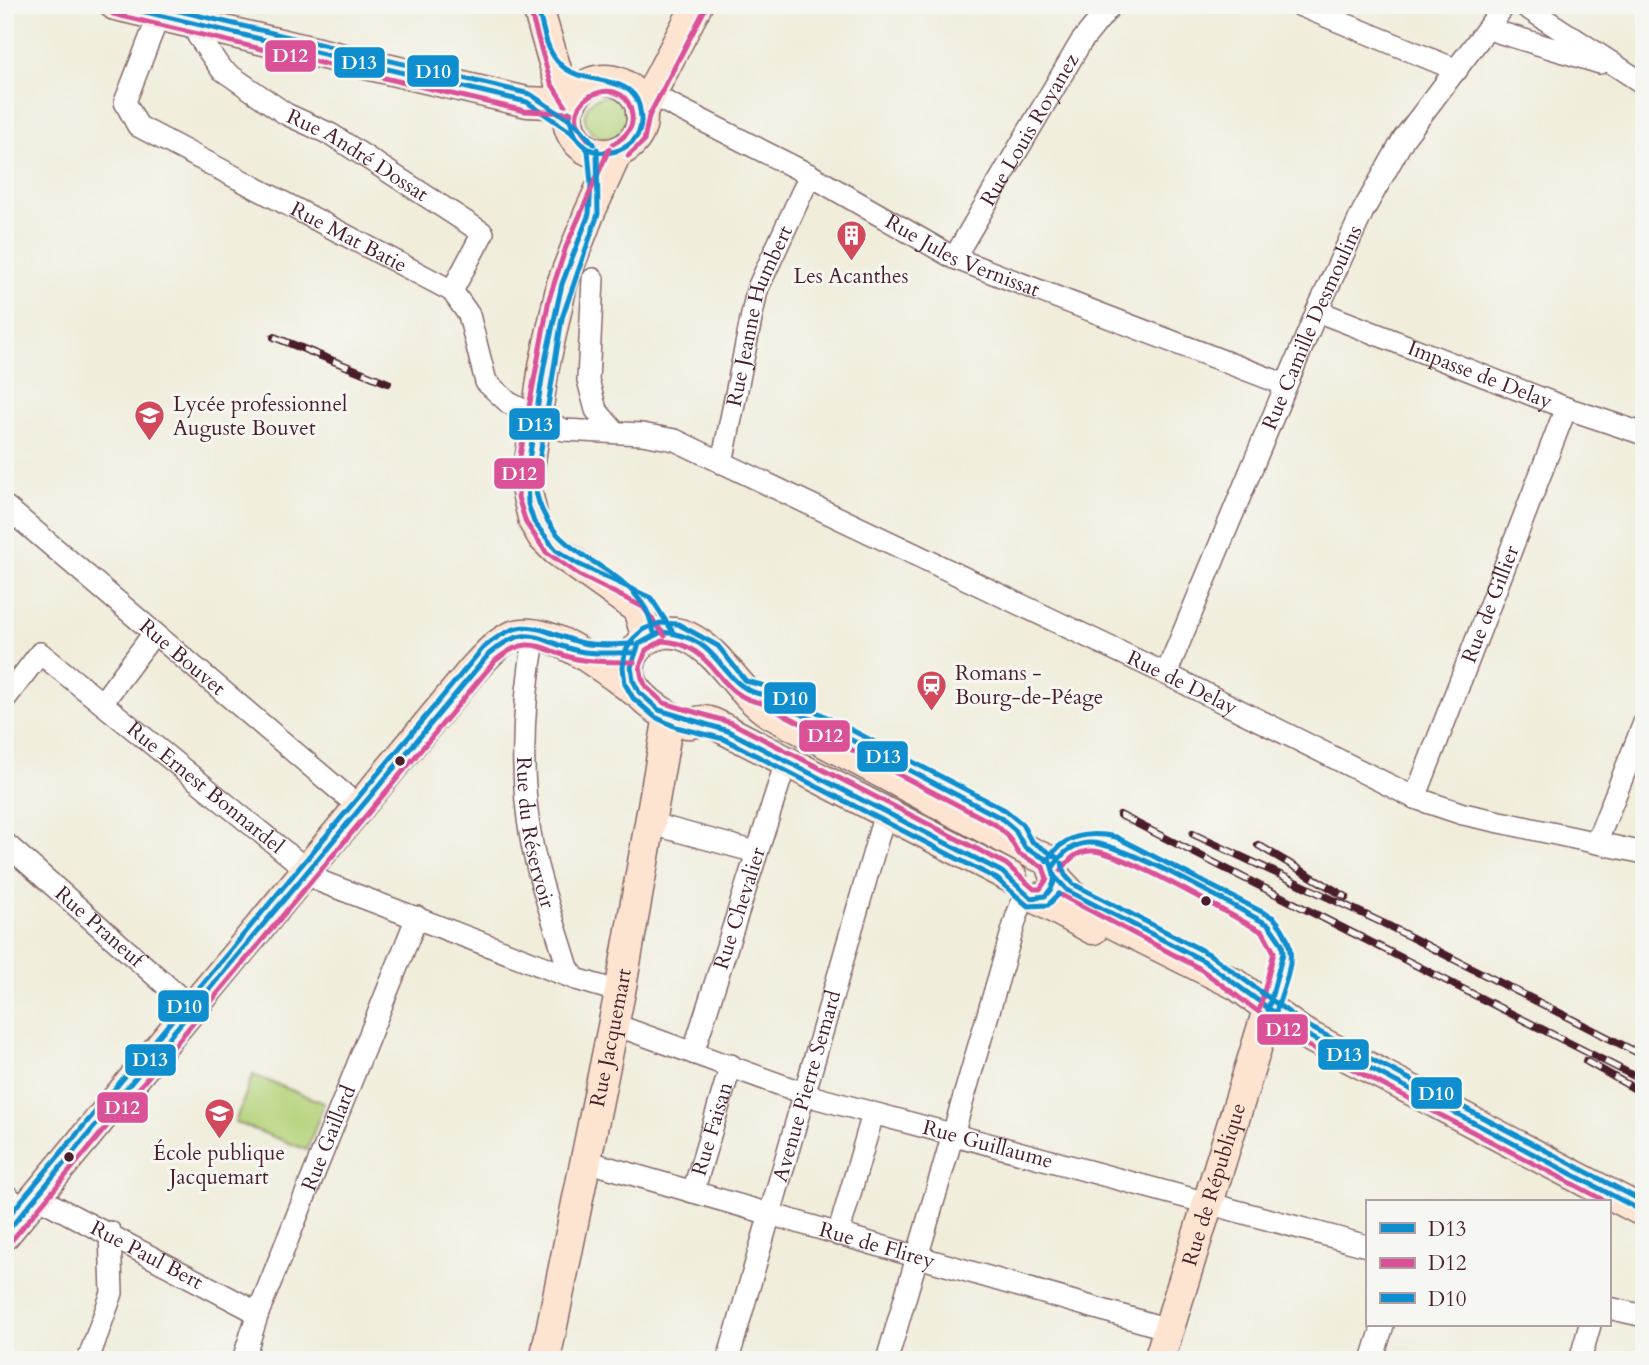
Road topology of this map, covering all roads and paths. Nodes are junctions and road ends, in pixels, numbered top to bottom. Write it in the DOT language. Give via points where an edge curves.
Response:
graph roads {
  1 [pos="115,5"];
  2 [pos="537,5"];
  3 [pos="697,5"];
  4 [pos="1111,5"];
  5 [pos="1299,5"];
  6 [pos="1505,5"];
  7 [pos="1523,5"];
  8 [pos="159,15"];
  9 [pos="201,24"];
  10 [pos="1488,29"];
  11 [pos="550,52"];
  12 [pos="1612,65"];
  13 [pos="1457,70"];
  14 [pos="1644,84"];
  15 [pos="646,95"];
  16 [pos="519,100"];
  17 [pos="579,114"];
  18 [pos="618,152"];
  19 [pos="810,175"];
  20 [pos="589,214"];
  21 [pos="954,258"];
  22 [pos="593,279"];
  23 [pos="453,290"];
  24 [pos="1317,311"];
  25 [pos="1286,385"];
  26 [pos="1566,408"];
  27 [pos="615,432"];
  28 [pos="1644,434"];
  29 [pos="722,463"];
  30 [pos="5,506"];
  31 [pos="154,633"];
  32 [pos="535,634"];
  33 [pos="652,641"];
  34 [pos="577,651"];
  35 [pos="728,674"];
  36 [pos="1166,674"];
  37 [pos="638,693"];
  38 [pos="5,699"];
  39 [pos="102,703"];
  40 [pos="669,716"];
  41 [pos="705,721"];
  42 [pos="1644,723"];
  43 [pos="786,762"];
  44 [pos="1415,798"];
  45 [pos="359,807"];
  46 [pos="885,813"];
  47 [pos="652,824"];
  48 [pos="1597,841"];
  49 [pos="5,844"];
  50 [pos="756,852"];
  51 [pos="1644,853"];
  52 [pos="306,871"];
  53 [pos="1036,878"];
  54 [pos="417,917"];
  55 [pos="576,979"];
  56 [pos="620,992"];
  57 [pos="193,1009"];
  58 [pos="1268,1010"];
  59 [pos="613,1024"];
  60 [pos="692,1054"];
  61 [pos="731,1065"];
  62 [pos="806,1095"];
  63 [pos="873,1114"];
  64 [pos="953,1136"];
  65 [pos="586,1161"];
  66 [pos="693,1192"];
  67 [pos="22,1201"];
  68 [pos="1208,1204"];
  69 [pos="1644,1212"];
  70 [pos="770,1215"];
  71 [pos="110,1232"];
  72 [pos="5,1234"];
  73 [pos="838,1236"];
  74 [pos="1366,1246"];
  75 [pos="918,1257"];
  76 [pos="1610,1308"];
  77 [pos="258,1313"];
  78 [pos="1644,1316"];
  79 [pos="1383,1326"];
  80 [pos="1590,1326"];
  81 [pos="1168,1329"];
  82 [pos="88,1360"];
  83 [pos="243,1360"];
  84 [pos="545,1360"];
  85 [pos="728,1360"];
  86 [pos="887,1360"];
  87 [pos="1159,1360"];
  88 [pos="1372,1360"];
  89 [pos="1580,1360"];
  1 -- 8 [label="main road"];
  2 -- 11 [label="main road"];
  3 -- 15 [label="main road"];
  4 -- 21 [label="street, Rue Louis Royanez" via="1081,42"];
  5 -- 13 [label="street"];
  6 -- 10 [label="street, Rue Camille Desmoulins"];
  7 -- 12 [label="street"];
  8 -- 9 [label="main road"];
  8 -- 23 [label="street, Rue Mat Batie" via="125,102 138,126"];
  9 -- 16 [label="main road"];
  9 -- 23 [label="street, Rue André Dossat" via="198,36 221,69 286,114 332,135 483,233"];
  10 -- 12 [label="street"];
  10 -- 13 [label="street, Rue Camille Desmoulins"];
  11 -- 16 [label="main road"];
  11 -- 17 [label="main road" via="565,70"];
  12 -- 14 [label="street"];
  13 -- 24 [label="street, Rue Camille Desmoulins" via="1392,158"];
  15 -- 17 [label="main road" via="613,81"];
  15 -- 18 [label="main road" via="636,136"];
  15 -- 19 [label="street, Rue Jules Vernissat"];
  16 -- 17 [label="main road"];
  17 -- 18 [label="main road" via="608,154"];
  17 -- 20 [label="main road" via="591,184"];
  18 -- 20 [label="main road"];
  19 -- 21 [label="street, Rue Jules Vernissat"];
  19 -- 29 [label="street, Rue Jeanne Humbert" via="757,290"];
  20 -- 33 [label="main road" via="562,284 526,488 534,522 556,550 651,598 661,608"];
  21 -- 25 [label="street, Rue Jules Vernissat"];
  22 -- 27 [label="street" via="588,380 596,410"];
  23 -- 27 [label="street, bridge" via="469,315 486,382 509,403 564,430"];
  24 -- 25 [label="street, Rue Camille Desmoulins"];
  24 -- 26 [label="street, Impasse de Delay"];
  25 -- 36 [label="street, Rue Camille Desmoulins"];
  26 -- 28 [label="street, Impasse de Delay"];
  26 -- 44 [label="street, Rue de Gillier"];
  27 -- 29 [label="street, Rue de Delay" via="675,440"];
  29 -- 36 [label="street, Rue de Delay"];
  30 -- 31 [label="street, Rue Bouvet"];
  31 -- 39 [label="street"];
  31 -- 45 [label="street, Rue Bouvet"];
  32 -- 34 [label="main road"];
  32 -- 45 [label="main road" via="513,636 495,647"];
  32 -- 55 [label="street, Rue du Réservoir" via="524,721 527,812 532,846 568,968"];
  33 -- 34 [label="main road"];
  33 -- 35 [label="main road" via="709,650"];
  33 -- 37 [label="main road" via="630,666"];
  34 -- 37 [label="main road"];
  35 -- 41 [label="main road" via="726,703"];
  35 -- 53 [label="main road" via="754,703"];
  36 -- 44 [label="street, Rue de Delay"];
  37 -- 40 [label="main road"];
  38 -- 39 [label="street, Rue Ernest Bonnardel" via="40,653"];
  39 -- 52 [label="street, Rue Ernest Bonnardel"];
  40 -- 41 [label="main road" via="688,723"];
  40 -- 47 [label="main road, Rue Jacquemart"];
  41 -- 43 [label="main road"];
  42 -- 48 [label="street"];
  43 -- 46 [label="main road"];
  43 -- 50 [label="street, Rue Chevalier"];
  44 -- 48 [label="street, Rue de Delay" via="1463,814"];
  45 -- 52 [label="main road"];
  46 -- 53 [label="main road"];
  46 -- 62 [label="street, Avenue Pierre Semard"];
  47 -- 50 [label="street"];
  47 -- 56 [label="main road, Rue Jacquemart"];
  48 -- 51 [label="street, Rue de Delay"];
  49 -- 57 [label="street, Rue Praneuf"];
  50 -- 60 [label="street, Rue Chevalier"];
  52 -- 54 [label="street, Rue Ernest Bonnardel" via="322,882"];
  52 -- 57 [label="main road"];
  53 -- 58 [label="main road" via="1086,910 1237,985"];
  53 -- 64 [label="street" via="1017,915"];
  54 -- 55 [label="street, Rue Ernest Bonnardel"];
  54 -- 77 [label="street, Rue Gaillard"];
  55 -- 56 [label="street"];
  56 -- 59 [label="main road, Rue Jacquemart"];
  57 -- 67 [label="main road"];
  58 -- 68 [label="main road, Rue de République"];
  58 -- 69 [label="main road" via="1301,1032"];
  59 -- 60 [label="street, Rue Guillaume"];
  59 -- 65 [label="main road, Rue Jacquemart"];
  60 -- 61 [label="street, Rue Guillaume"];
  61 -- 62 [label="street, Rue Guillaume"];
  61 -- 66 [label="street, Rue Faisan"];
  62 -- 63 [label="street, Rue Guillaume"];
  62 -- 70 [label="street, Avenue Pierre Semard"];
  63 -- 64 [label="street, Rue Guillaume"];
  63 -- 73 [label="street"];
  64 -- 68 [label="street, Rue Guillaume"];
  64 -- 75 [label="street"];
  65 -- 66 [label="street, Rue de Flirey"];
  65 -- 84 [label="main road, Rue Jacquemart"];
  66 -- 70 [label="street, Rue de Flirey"];
  67 -- 71 [label="street, Rue Paul Bert"];
  67 -- 72 [label="main road"];
  68 -- 74 [label="street, Rue Guillaume"];
  68 -- 81 [label="main road, Rue de République"];
  70 -- 73 [label="street, Rue de Flirey"];
  70 -- 85 [label="street, Avenue Pierre Semard"];
  71 -- 77 [label="street, Rue Paul Bert"];
  71 -- 82 [label="street" via="112,1293"];
  73 -- 75 [label="street, Rue de Flirey"];
  75 -- 81 [label="street, Rue de Flirey"];
  75 -- 86 [label="street"];
  76 -- 78 [label="street"];
  77 -- 83 [label="street, Rue Gaillard"];
  79 -- 88 [label="street"];
  80 -- 89 [label="street"];
  81 -- 87 [label="main road, Rue de République"];
}
